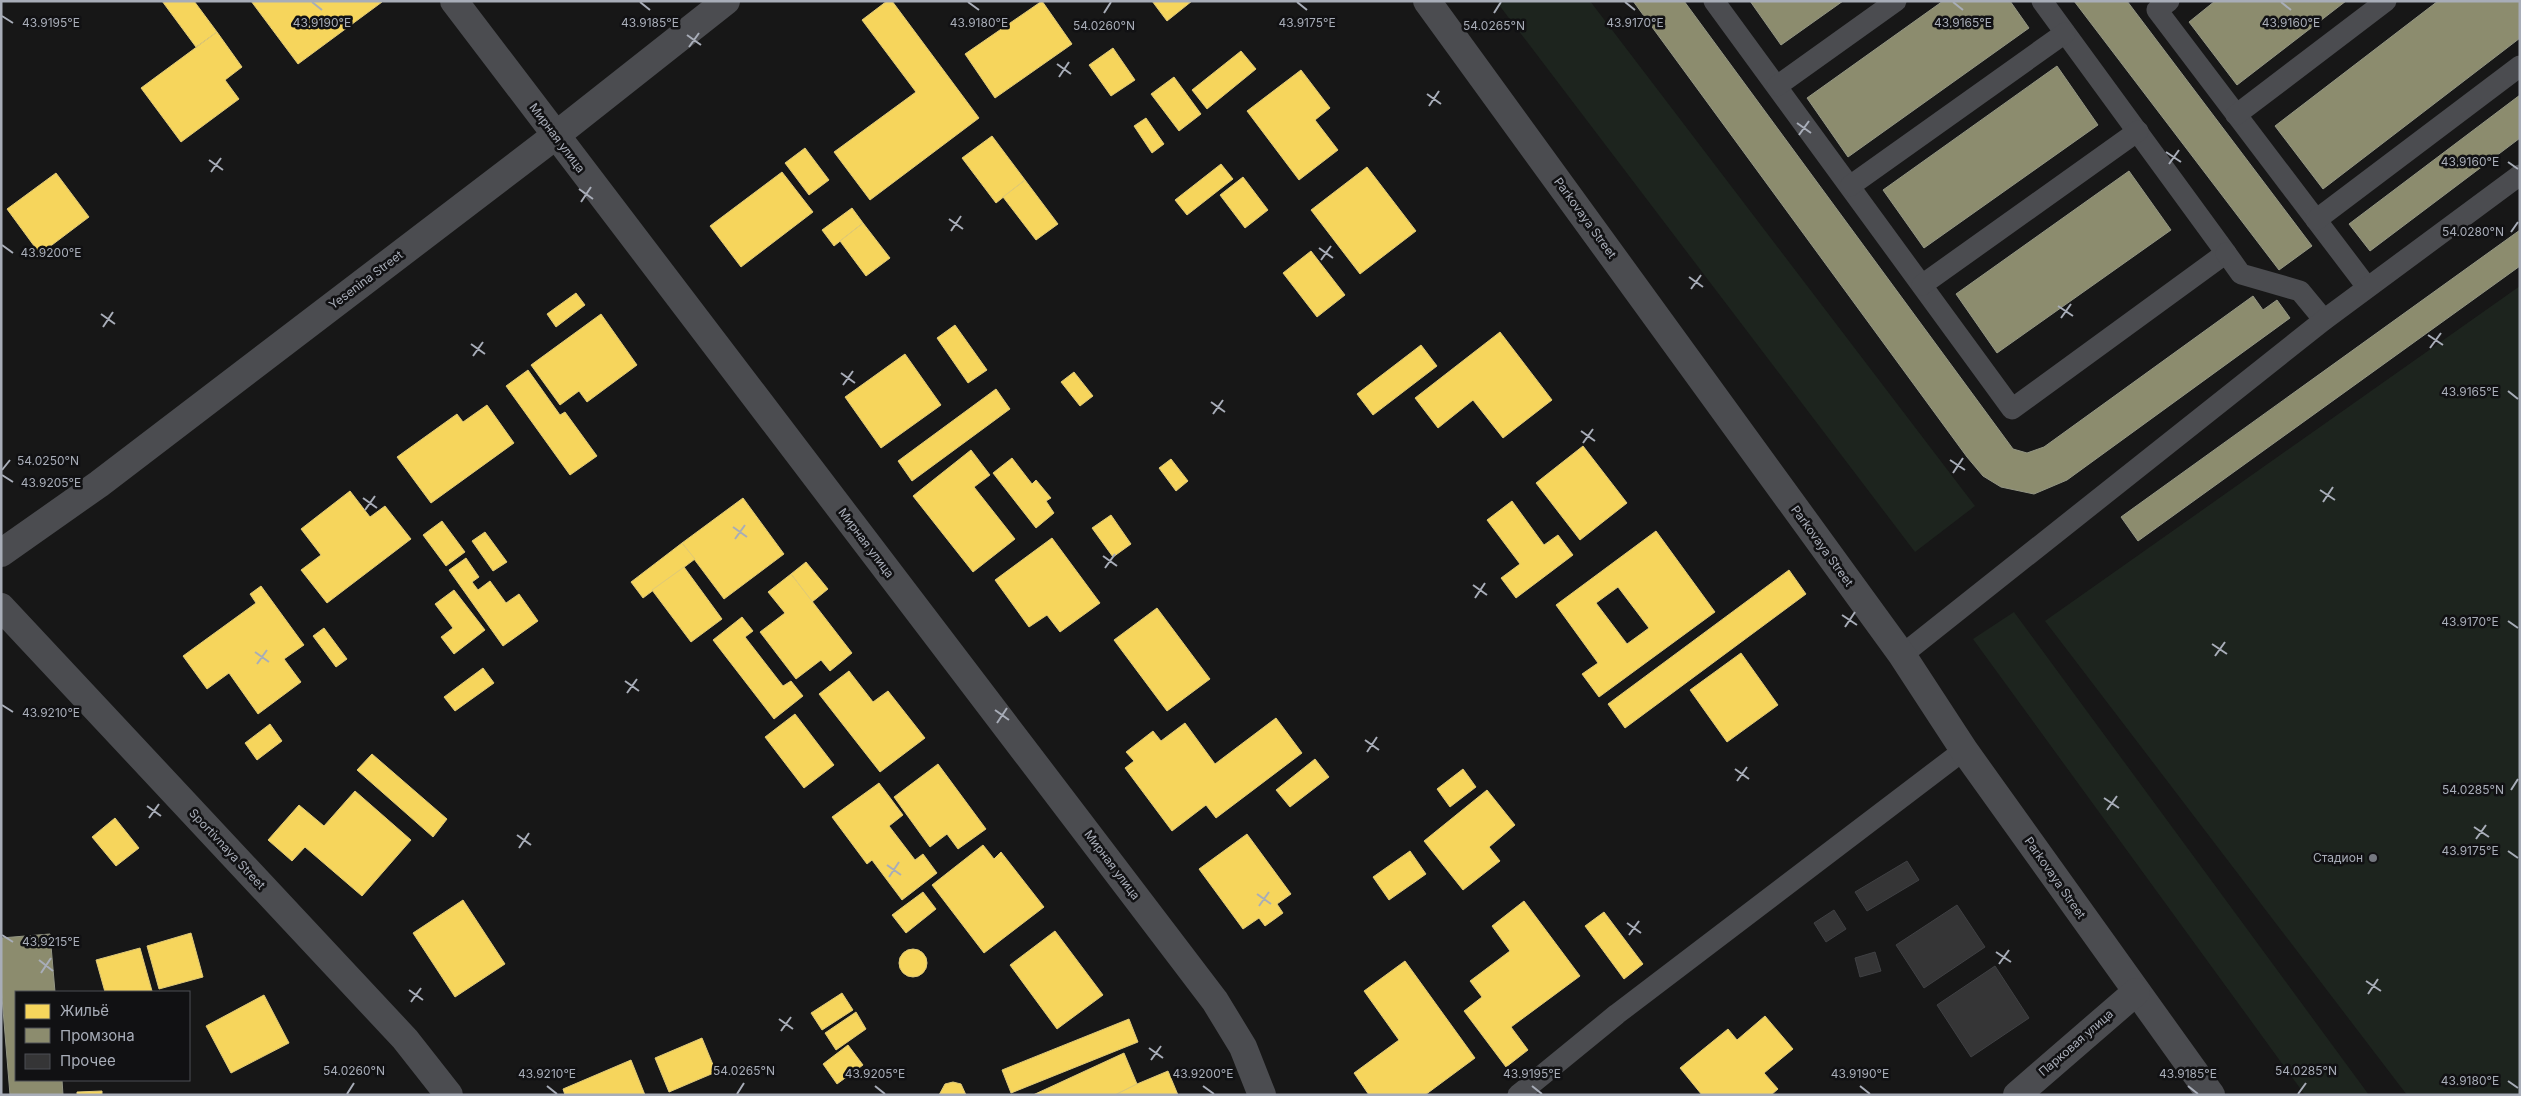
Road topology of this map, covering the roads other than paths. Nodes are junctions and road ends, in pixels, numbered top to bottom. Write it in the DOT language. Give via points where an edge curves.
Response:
graph roads {
  1 [pos="454,1"];
  2 [pos="726,1"];
  3 [pos="1427,1"];
  4 [pos="1714,1"];
  5 [pos="1896,1"];
  6 [pos="2042,1"];
  7 [pos="2169,1"];
  8 [pos="2386,1"];
  9 [pos="2065,33"];
  10 [pos="2520,66"];
  11 [pos="1776,86"];
  12 [pos="2236,115"];
  13 [pos="2138,131"];
  14 [pos="555,136"];
  15 [pos="2520,175"];
  16 [pos="1850,186"];
  17 [pos="2316,220"];
  18 [pos="2226,253"];
  19 [pos="1922,285"];
  20 [pos="2367,287"];
  21 [pos="2324,320"];
  22 [pos="1,553"];
  23 [pos="1,607"];
  24 [pos="1902,655"];
  25 [pos="1964,750"];
  26 [pos="2136,992"];
  27 [pos="449,1095"];
  28 [pos="1262,1095"];
  29 [pos="1518,1095"];
  30 [pos="2017,1095"];
  31 [pos="2211,1095"];
  1 -- 14 [label="street, Мирная улица"];
  2 -- 14 [label="street, Yesenina Street"];
  3 -- 24 [label="street, Parkovaya Street"];
  4 -- 11 [label="lane"];
  5 -- 11 [label="lane"];
  6 -- 9 [label="lane"];
  7 -- 12 [label="lane" via="2157,10"];
  8 -- 12 [label="lane"];
  9 -- 13 [label="lane"];
  9 -- 16 [label="lane"];
  10 -- 17 [label="lane"];
  11 -- 16 [label="lane"];
  12 -- 17 [label="lane"];
  13 -- 18 [label="lane"];
  13 -- 19 [label="lane"];
  14 -- 22 [label="street, Yesenina Street" via="99,484"];
  14 -- 28 [label="street, Мирная улица" via="1215,1001 1243,1047"];
  15 -- 20 [label="lane"];
  16 -- 19 [label="lane"];
  17 -- 20 [label="lane"];
  18 -- 19 [label="lane" via="2012,409"];
  18 -- 21 [label="lane" via="2241,274 2300,291"];
  20 -- 21 [label="lane"];
  21 -- 24 [label="lane"];
  23 -- 27 [label="street, Sportivnaya Street" via="398,1032"];
  24 -- 25 [label="street, Parkovaya Street"];
  25 -- 26 [label="street, Parkovaya Street"];
  25 -- 29 [label="lane" via="1616,1014"];
  26 -- 30 [label="street, Парковая улица"];
  26 -- 31 [label="street, Parkovaya Street"];
}
